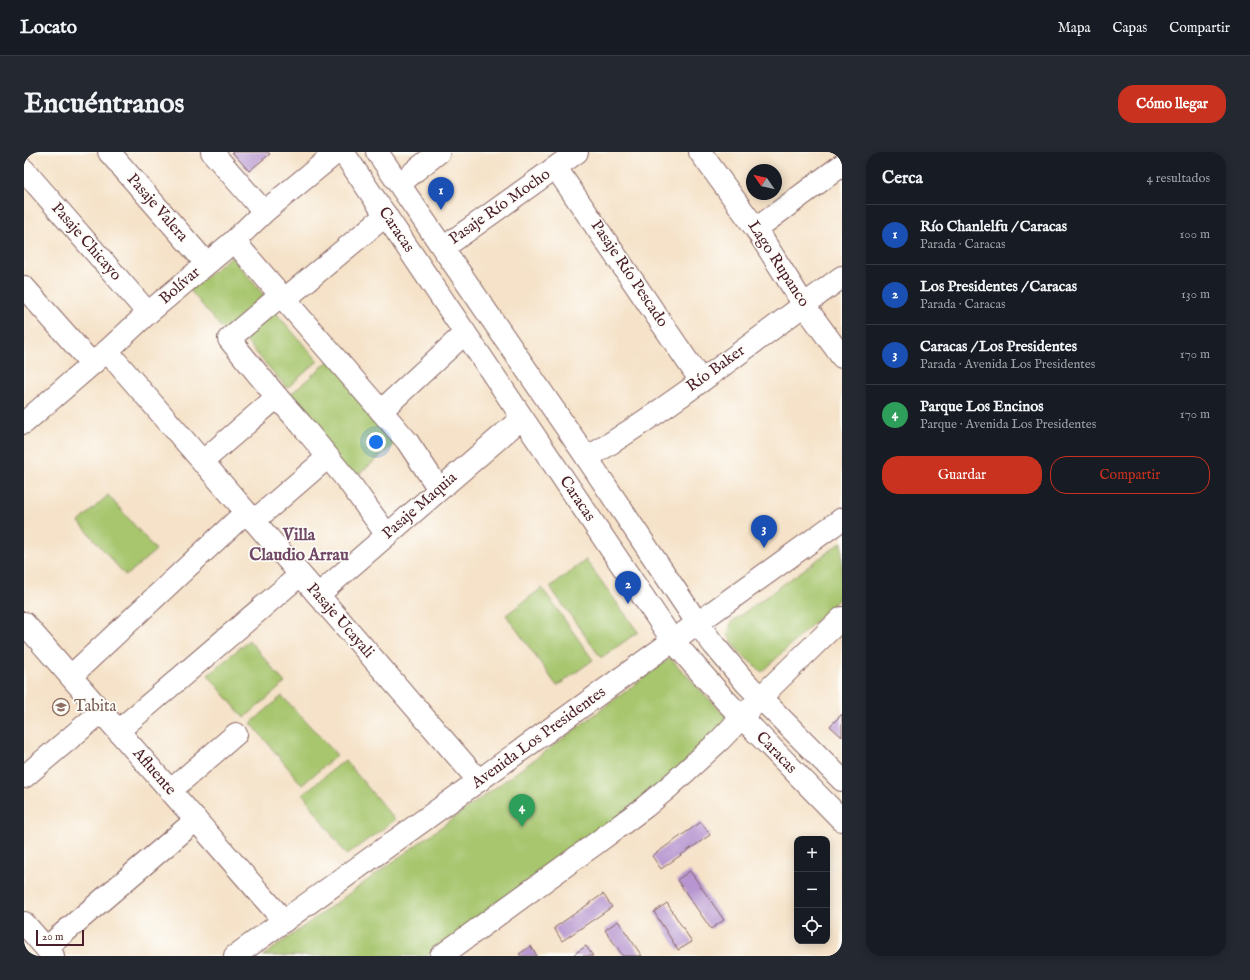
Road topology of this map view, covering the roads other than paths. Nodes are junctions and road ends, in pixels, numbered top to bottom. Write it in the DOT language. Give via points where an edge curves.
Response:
graph roads {
  1 [pos="109,152"];
  2 [pos="212,152"];
  3 [pos="337,152"];
  4 [pos="343,152"];
  5 [pos="377,152"];
  6 [pos="439,152"];
  7 [pos="577,152"];
  8 [pos="708,155"];
  9 [pos="842,165"];
  10 [pos="556,168"];
  11 [pos="24,170"];
  12 [pos="400,184"];
  13 [pos="264,212"];
  14 [pos="386,215"];
  15 [pos="756,229"];
  16 [pos="234,241"];
  17 [pos="442,248"];
  18 [pos="206,263"];
  19 [pos="842,276"];
  20 [pos="283,297"];
  21 [pos="28,300"];
  22 [pos="804,304"];
  23 [pos="148,313"];
  24 [pos="465,333"];
  25 [pos="842,357"];
  26 [pos="99,358"];
  27 [pos="701,381"];
  28 [pos="277,397"];
  29 [pos="381,411"];
  30 [pos="522,418"];
  31 [pos="24,423"];
  32 [pos="328,457"];
  33 [pos="587,458"];
  34 [pos="202,462"];
  35 [pos="439,489"];
  36 [pos="250,516"];
  37 [pos="842,519"];
  38 [pos="387,535"];
  39 [pos="300,575"];
  40 [pos="318,595"];
  41 [pos="842,618"];
  42 [pos="24,623"];
  43 [pos="698,624"];
  44 [pos="673,641"];
  45 [pos="71,676"];
  46 [pos="761,699"];
  47 [pos="101,712"];
  48 [pos="742,718"];
  49 [pos="118,731"];
  50 [pos="236,734"];
  51 [pos="24,777"];
  52 [pos="842,780"];
  53 [pos="479,781"];
  54 [pos="170,791"];
  55 [pos="196,820"];
  56 [pos="842,820"];
  57 [pos="284,921"];
  58 [pos="24,923"];
  59 [pos="50,952"];
  60 [pos="235,956"];
  61 [pos="441,956"];
  1 -- 18 [label="street, Pasaje Valera"];
  2 -- 13 [label="street"];
  3 -- 13 [label="street, Bolívar"];
  4 -- 14 [label="street, Caracas"];
  5 -- 12 [label="street, Caracas"];
  6 -- 12 [label="street"];
  7 -- 10 [label="street, Pasaje Río Mocho"];
  8 -- 15 [label="street, Lago Rupanco"];
  9 -- 15 [label="street"];
  10 -- 17 [label="street, Pasaje Río Mocho"];
  10 -- 27 [label="street, Pasaje Río Pescado"];
  11 -- 23 [label="street, Pasaje Chicayo"];
  12 -- 17 [label="street, Caracas"];
  13 -- 16 [label="street, Bolívar"];
  14 -- 20 [label="street"];
  14 -- 24 [label="street, Caracas"];
  15 -- 22 [label="street, Lago Rupanco"];
  16 -- 18 [label="street, Bolívar"];
  16 -- 20 [label="street"];
  17 -- 33 [label="street, Caracas"];
  18 -- 23 [label="street, Bolívar"];
  19 -- 22 [label="street, Río Baker"];
  20 -- 28 [label="street" via="229,339"];
  20 -- 29 [label="street"];
  21 -- 26 [label="street, Pasaje Ucayali"];
  22 -- 25 [label="street, Lago Rupanco"];
  22 -- 27 [label="street, Río Baker"];
  23 -- 26 [label="street, Bolívar"];
  24 -- 29 [label="street"];
  24 -- 30 [label="street, Caracas"];
  26 -- 31 [label="street, Bolívar"];
  26 -- 34 [label="street, Pasaje Ucayali"];
  27 -- 33 [label="street, Río Baker"];
  28 -- 32 [label="street"];
  28 -- 34 [label="street"];
  29 -- 35 [label="street" via="407,441"];
  30 -- 35 [label="street, Pasaje Maquia"];
  30 -- 44 [label="street, Caracas"];
  32 -- 36 [label="street"];
  32 -- 38 [label="street"];
  33 -- 43 [label="street, Caracas"];
  34 -- 36 [label="street, Pasaje Ucayali"];
  35 -- 38 [label="street, Pasaje Maquia"];
  36 -- 39 [label="street, Pasaje Ucayali"];
  36 -- 45 [label="street"];
  37 -- 43 [label="street, Avenida Los Presidentes"];
  38 -- 40 [label="street, Pasaje Maquia"];
  39 -- 40 [label="street, Pasaje Ucayali"];
  39 -- 49 [label="street"];
  40 -- 53 [label="street, Pasaje Ucayali"];
  41 -- 46 [label="street"];
  42 -- 45 [label="street, Afluente"];
  43 -- 44 [label="street, Avenida Los Presidentes"];
  43 -- 46 [label="street, Caracas"];
  44 -- 48 [label="street, Caracas"];
  44 -- 53 [label="street, Avenida Los Presidentes"];
  45 -- 47 [label="street, Afluente"];
  46 -- 48 [label="street"];
  46 -- 52 [label="street, Caracas"];
  47 -- 49 [label="street, Afluente"];
  47 -- 51 [label="street"];
  48 -- 56 [label="street, Caracas"];
  48 -- 61 [label="street" via="645,807"];
  49 -- 54 [label="street, Afluente"];
  50 -- 54 [label="street"];
  53 -- 57 [label="street, Avenida Los Presidentes"];
  54 -- 55 [label="street, Afluente"];
  55 -- 57 [label="street, Afluente"];
  55 -- 59 [label="street"];
  57 -- 60 [label="street, Avenida Los Presidentes"];
  58 -- 59 [label="street"];
}
